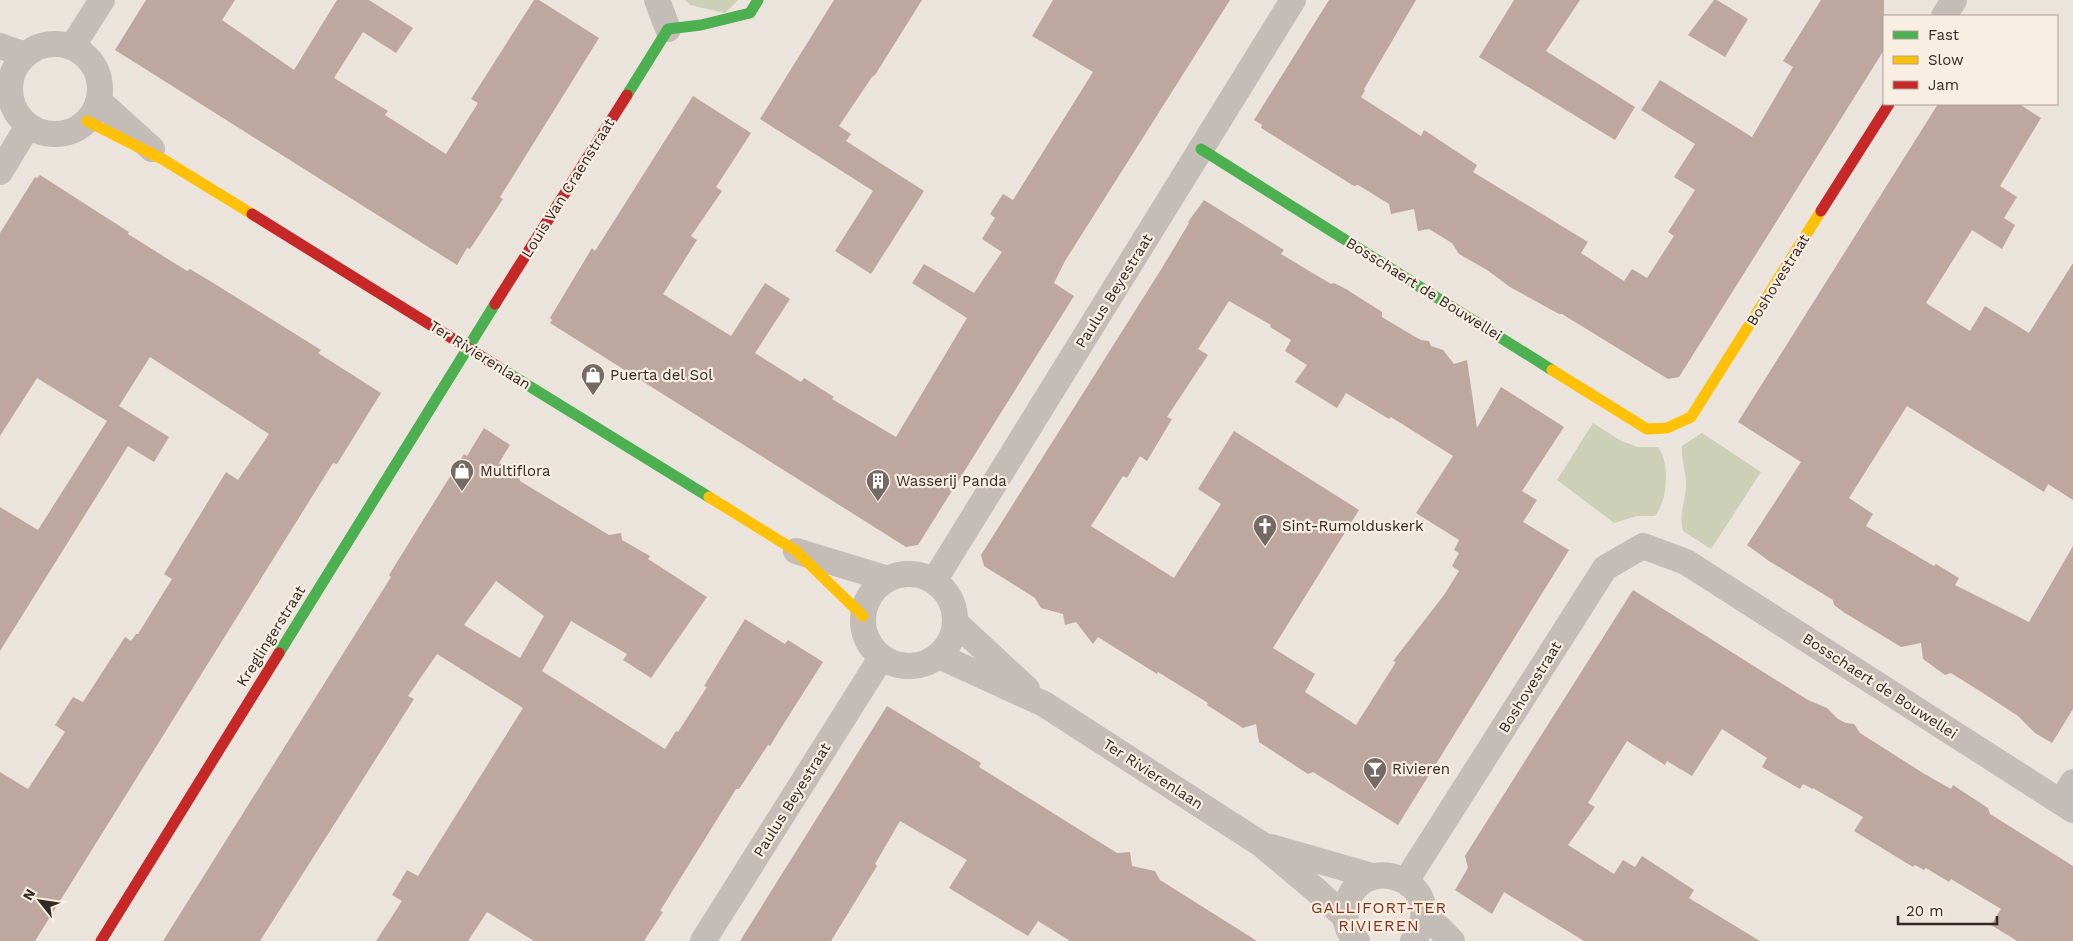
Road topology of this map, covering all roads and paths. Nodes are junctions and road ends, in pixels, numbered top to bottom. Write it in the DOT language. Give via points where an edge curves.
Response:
graph roads {
  1 [pos="102,0"];
  2 [pos="657,0"];
  3 [pos="758,0"];
  4 [pos="1293,0"];
  5 [pos="1954,0"];
  6 [pos="1945,15"];
  7 [pos="668,29"];
  8 [pos="0,46"];
  9 [pos="72,47"];
  10 [pos="25,55"];
  11 [pos="6,73"];
  12 [pos="1888,105"];
  13 [pos="93,111"];
  14 [pos="28,126"];
  15 [pos="1202,149"];
  16 [pos="164,160"];
  17 [pos="0,172"];
  18 [pos="468,347"];
  19 [pos="1647,429"];
  20 [pos="796,552"];
  21 [pos="1686,562"];
  22 [pos="888,579"];
  23 [pos="934,581"];
  24 [pos="863,616"];
  25 [pos="956,623"];
  26 [pos="939,656"];
  27 [pos="881,658"];
  28 [pos="1044,704"];
  29 [pos="2069,798"];
  30 [pos="1261,844"];
  31 [pos="1372,876"];
  32 [pos="1406,880"];
  33 [pos="1424,913"];
  34 [pos="1345,917"];
  35 [pos="101,941"];
  36 [pos="703,941"];
  37 [pos="1357,941"];
  38 [pos="1413,941"];
  39 [pos="1452,941"];
  1 -- 9 [label="street"];
  2 -- 7 [label="street"];
  3 -- 7 [label="street" via="750,13"];
  4 -- 15 [label="street, Paulus Beyestraat"];
  5 -- 6 [label="street"];
  7 -- 18 [label="street, Louis Van Craenstraat"];
  8 -- 10 [label="street"];
  9 -- 10 [label="street" via="48,44"];
  9 -- 13 [label="street" via="86,56 96,69 100,84"];
  10 -- 11 [label="street"];
  11 -- 14 [label="street" via="12,104"];
  12 -- 19 [label="street, Boshovestraat" via="1691,417 1672,428"];
  13 -- 14 [label="street" via="77,128 65,133 40,132"];
  13 -- 16 [label="street, Ter Rivierenlaan"];
  14 -- 17 [label="street"];
  15 -- 19 [label="street, Bosschaert de Bouwellei"];
  15 -- 23 [label="street, Paulus Beyestraat"];
  16 -- 18 [label="street, Ter Rivierenlaan"];
  18 -- 20 [label="street, Ter Rivierenlaan"];
  18 -- 35 [label="street, Kreglingerstraat"];
  20 -- 22 [label="street, Ter Rivierenlaan"];
  20 -- 24 [label="street, Ter Rivierenlaan"];
  21 -- 29 [label="street, Bosschaert de Bouwellei"];
  21 -- 32 [label="street, Boshovestraat" via="1643,546 1605,568"];
  22 -- 23 [label="street" via="912,574"];
  22 -- 24 [label="street" via="871,594"];
  23 -- 25 [label="street" via="946,592 954,607"];
  24 -- 27 [label="street" via="867,640"];
  25 -- 26 [label="street" via="951,642"];
  25 -- 28 [label="street, Ter Rivierenlaan"];
  26 -- 27 [label="street" via="921,666 900,667"];
  26 -- 28 [label="street, Ter Rivierenlaan"];
  27 -- 36 [label="street, Paulus Beyestraat"];
  28 -- 30 [label="street, Ter Rivierenlaan"];
  30 -- 31 [label="street, Ter Rivierenlaan"];
  30 -- 34 [label="street, Ter Rivierenlaan"];
  31 -- 32 [label="street, Ter Rivierenlaan" via="1390,875"];
  31 -- 34 [label="street" via="1357,885 1347,900"];
  32 -- 33 [label="street" via="1422,900"];
  33 -- 38 [label="street" via="1421,930"];
  33 -- 39 [label="street"];
  34 -- 37 [label="street, Ter Rivierenlaan" via="1350,935"];
}
